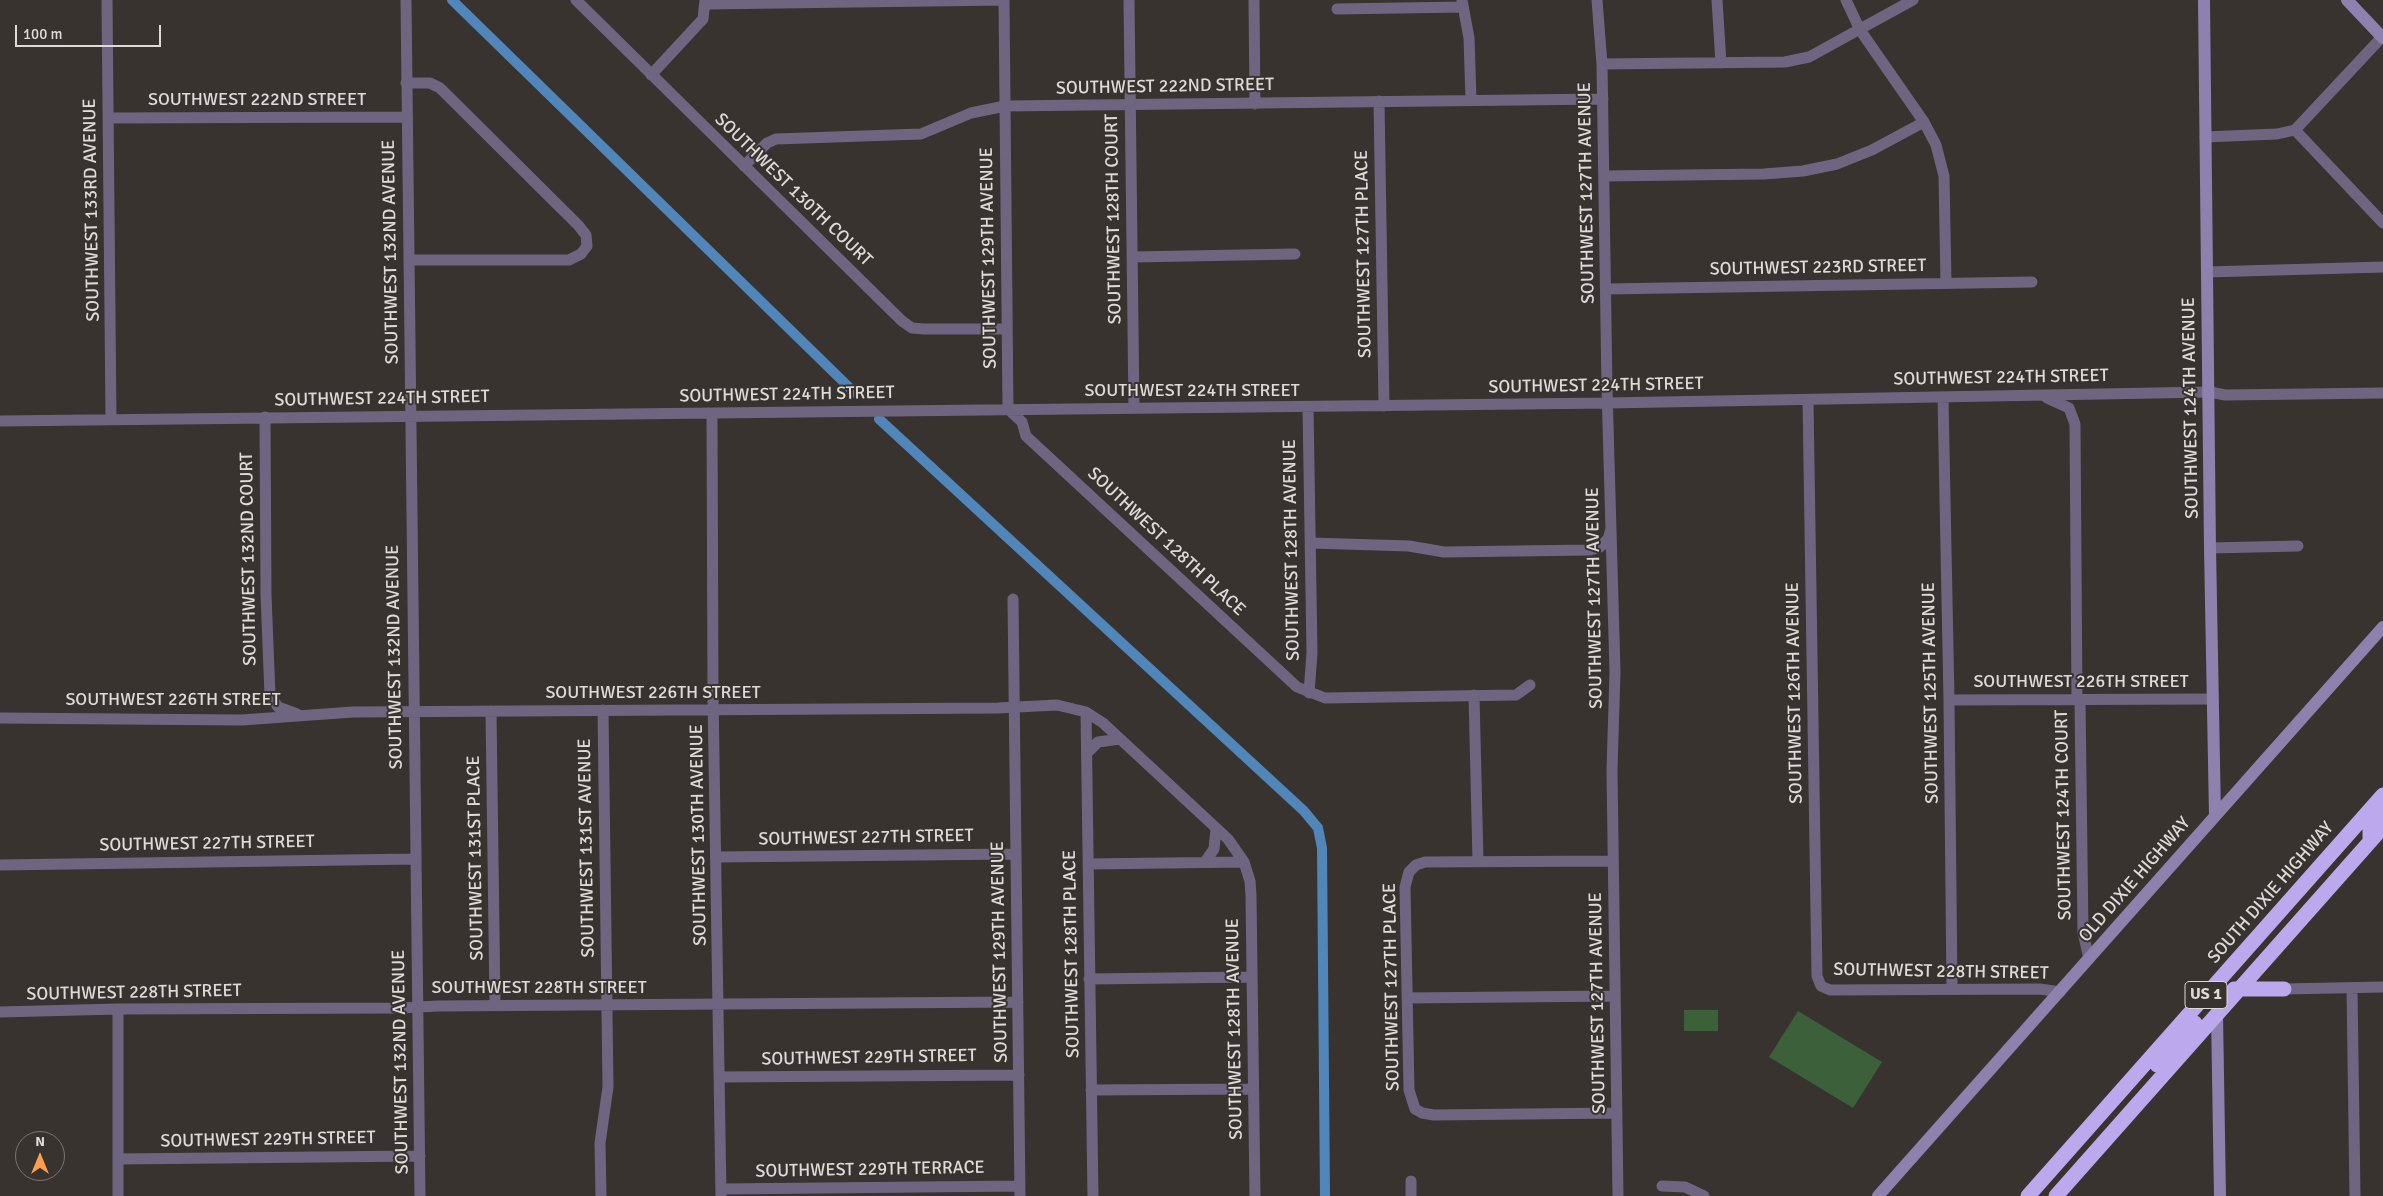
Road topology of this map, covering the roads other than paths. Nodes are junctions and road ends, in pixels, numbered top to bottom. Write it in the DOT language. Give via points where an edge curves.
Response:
graph roads {
  1 [pos="107,0"];
  2 [pos="406,0"];
  3 [pos="576,0"];
  4 [pos="1004,0"];
  5 [pos="1129,0"];
  6 [pos="1254,0"];
  7 [pos="1596,0"];
  8 [pos="1717,0"];
  9 [pos="1846,0"];
  10 [pos="1913,0"];
  11 [pos="2204,0"];
  12 [pos="2347,0"];
  13 [pos="705,2"];
  14 [pos="1463,4"];
  15 [pos="1338,9"];
  16 [pos="1860,30"];
  17 [pos="2383,37"];
  18 [pos="1720,63"];
  19 [pos="1602,64"];
  20 [pos="651,75"];
  21 [pos="406,83"];
  22 [pos="1603,99"];
  23 [pos="1471,100"];
  24 [pos="1379,101"];
  25 [pos="1255,104"];
  26 [pos="1005,106"];
  27 [pos="1130,106"];
  28 [pos="407,117"];
  29 [pos="108,118"];
  30 [pos="1924,122"];
  31 [pos="2295,130"];
  32 [pos="2205,137"];
  33 [pos="744,166"];
  34 [pos="1604,176"];
  35 [pos="2383,223"];
  36 [pos="1295,254"];
  37 [pos="1133,257"];
  38 [pos="409,260"];
  39 [pos="2383,267"];
  40 [pos="2207,272"];
  41 [pos="2032,282"];
  42 [pos="1946,283"];
  43 [pos="1606,289"];
  44 [pos="1008,329"];
  45 [pos="2210,392"];
  46 [pos="2383,392"];
  47 [pos="2042,395"];
  48 [pos="1943,397"];
  49 [pos="1808,400"];
  50 [pos="1608,404"];
  51 [pos="1384,406"];
  52 [pos="1308,407"];
  53 [pos="1134,408"];
  54 [pos="1008,410"];
  55 [pos="712,414"];
  56 [pos="412,416"];
  57 [pos="265,418"];
  58 [pos="111,419"];
  59 [pos="0,421"];
  60 [pos="1612,525"];
  61 [pos="1311,543"];
  62 [pos="2298,546"];
  63 [pos="2210,548"];
  64 [pos="1013,599"];
  65 [pos="2383,627"];
  66 [pos="1530,685"];
  67 [pos="1310,693"];
  68 [pos="1474,695"];
  69 [pos="2079,699"];
  70 [pos="2212,699"];
  71 [pos="1949,700"];
  72 [pos="714,708"];
  73 [pos="1016,708"];
  74 [pos="603,710"];
  75 [pos="413,711"];
  76 [pos="491,711"];
  77 [pos="1086,712"];
  78 [pos="297,714"];
  79 [pos="0,718"];
  80 [pos="1120,738"];
  81 [pos="1087,753"];
  82 [pos="2383,795"];
  83 [pos="2383,812"];
  84 [pos="2216,816"];
  85 [pos="2383,828"];
  86 [pos="1216,829"];
  87 [pos="2371,841"];
  88 [pos="1016,854"];
  89 [pos="717,857"];
  90 [pos="415,859"];
  91 [pos="1613,860"];
  92 [pos="1478,861"];
  93 [pos="1204,862"];
  94 [pos="1244,862"];
  95 [pos="1088,864"];
  96 [pos="0,865"];
  97 [pos="2089,959"];
  98 [pos="2266,959"];
  99 [pos="1252,977"];
  100 [pos="1089,979"];
  101 [pos="1821,986"];
  102 [pos="2213,987"];
  103 [pos="2383,987"];
  104 [pos="2352,988"];
  105 [pos="1952,989"];
  106 [pos="2239,989"];
  107 [pos="2284,989"];
  108 [pos="2060,992"];
  109 [pos="1616,996"];
  110 [pos="1408,998"];
  111 [pos="1018,1002"];
  112 [pos="719,1005"];
  113 [pos="495,1006"];
  114 [pos="607,1006"];
  115 [pos="418,1007"];
  116 [pos="2195,1007"];
  117 [pos="118,1009"];
  118 [pos="0,1012"];
  119 [pos="2217,1014"];
  120 [pos="1019,1074"];
  121 [pos="719,1078"];
  122 [pos="1253,1089"];
  123 [pos="1091,1090"];
  124 [pos="1617,1113"];
  125 [pos="2119,1125"];
  126 [pos="420,1156"];
  127 [pos="118,1160"];
  128 [pos="1411,1181"];
  129 [pos="1662,1186"];
  130 [pos="1020,1191"];
  131 [pos="721,1193"];
  132 [pos="118,1196"];
  133 [pos="420,1196"];
  134 [pos="601,1196"];
  135 [pos="1093,1196"];
  136 [pos="1255,1196"];
  137 [pos="1411,1196"];
  138 [pos="1618,1196"];
  139 [pos="1704,1196"];
  140 [pos="1878,1196"];
  141 [pos="2028,1196"];
  142 [pos="2056,1196"];
  143 [pos="2220,1196"];
  144 [pos="2355,1196"];
  1 -- 29 [label="street, SOUTHWEST 133RD AVENUE"];
  2 -- 21 [label="street, SOUTHWEST 132ND AVENUE"];
  3 -- 20 [label="street"];
  4 -- 13 [label="street"];
  4 -- 26 [label="street"];
  5 -- 27 [label="street, SOUTHWEST 128TH COURT"];
  6 -- 25 [label="street"];
  7 -- 19 [label="street, SOUTHWEST 127TH AVENUE"];
  8 -- 18 [label="street"];
  9 -- 16 [label="street"];
  10 -- 16 [label="street"];
  11 -- 32 [label="street, SOUTHWEST 124TH AVENUE"];
  12 -- 17 [label="street"];
  13 -- 20 [label="street" via="703,19"];
  14 -- 15 [label="street"];
  14 -- 23 [label="street" via="1469,38"];
  16 -- 18 [label="street" via="1809,57 1785,62"];
  16 -- 30 [label="street"];
  17 -- 31 [label="street"];
  18 -- 19 [label="street"];
  19 -- 22 [label="street, SOUTHWEST 127TH AVENUE"];
  20 -- 33 [label="street, SOUTHWEST 130TH COURT"];
  21 -- 28 [label="street, SOUTHWEST 132ND AVENUE"];
  21 -- 38 [label="street" via="430,83 440,88 578,225 586,234 587,246 581,254 569,260"];
  22 -- 23 [label="street, SOUTHWEST 222ND STREET"];
  22 -- 34 [label="street, SOUTHWEST 127TH AVENUE"];
  23 -- 24 [label="street, SOUTHWEST 222ND STREET"];
  24 -- 25 [label="street, SOUTHWEST 222ND STREET"];
  24 -- 51 [label="street, SOUTHWEST 127TH PLACE"];
  25 -- 27 [label="street, SOUTHWEST 222ND STREET"];
  26 -- 27 [label="street, SOUTHWEST 222ND STREET"];
  26 -- 33 [label="street, SOUTHWEST 222ND STREET" via="971,113 920,134 776,139 767,142"];
  26 -- 44 [label="street, SOUTHWEST 129TH AVENUE"];
  27 -- 37 [label="street, SOUTHWEST 128TH COURT"];
  28 -- 29 [label="street, SOUTHWEST 222ND STREET"];
  28 -- 38 [label="street, SOUTHWEST 132ND AVENUE"];
  29 -- 58 [label="street, SOUTHWEST 133RD AVENUE"];
  30 -- 34 [label="street" via="1872,150 1837,164 1803,172"];
  30 -- 42 [label="street" via="1936,145 1944,176"];
  31 -- 32 [label="street" via="2277,134"];
  31 -- 35 [label="street"];
  32 -- 40 [label="street, SOUTHWEST 124TH AVENUE"];
  33 -- 44 [label="street, SOUTHWEST 130TH COURT" via="912,328"];
  34 -- 43 [label="street, SOUTHWEST 127TH AVENUE"];
  36 -- 37 [label="street"];
  37 -- 53 [label="street, SOUTHWEST 128TH COURT"];
  38 -- 56 [label="street, SOUTHWEST 132ND AVENUE"];
  39 -- 40 [label="street"];
  40 -- 45 [label="street, SOUTHWEST 124TH AVENUE"];
  41 -- 42 [label="street, SOUTHWEST 223RD STREET"];
  42 -- 43 [label="street, SOUTHWEST 223RD STREET"];
  43 -- 50 [label="street, SOUTHWEST 127TH AVENUE"];
  44 -- 54 [label="street, SOUTHWEST 129TH AVENUE"];
  45 -- 46 [label="street, SOUTHWEST 224TH STREET" via="2225,395"];
  45 -- 47 [label="street, SOUTHWEST 224TH STREET"];
  45 -- 63 [label="street, SOUTHWEST 124TH AVENUE"];
  47 -- 48 [label="street, SOUTHWEST 224TH STREET"];
  47 -- 69 [label="street, SOUTHWEST 124TH COURT" via="2066,405 2074,418"];
  48 -- 49 [label="street, SOUTHWEST 224TH STREET"];
  48 -- 71 [label="street, SOUTHWEST 125TH AVENUE"];
  49 -- 50 [label="street, SOUTHWEST 224TH STREET"];
  49 -- 101 [label="street, SOUTHWEST 126TH AVENUE" via="1817,976"];
  50 -- 51 [label="street, SOUTHWEST 224TH STREET"];
  50 -- 60 [label="street, SOUTHWEST 127TH AVENUE"];
  51 -- 52 [label="street, SOUTHWEST 224TH STREET"];
  52 -- 53 [label="street, SOUTHWEST 224TH STREET"];
  52 -- 61 [label="street, SOUTHWEST 128TH AVENUE"];
  53 -- 54 [label="street, SOUTHWEST 224TH STREET"];
  54 -- 55 [label="street, SOUTHWEST 224TH STREET"];
  54 -- 67 [label="street, SOUTHWEST 128TH PLACE" via="1022,422 1026,436 1297,687"];
  55 -- 56 [label="street, SOUTHWEST 224TH STREET"];
  55 -- 72 [label="street, SOUTHWEST 130TH AVENUE"];
  56 -- 57 [label="street, SOUTHWEST 224TH STREET"];
  56 -- 75 [label="street, SOUTHWEST 132ND AVENUE"];
  57 -- 58 [label="street, SOUTHWEST 224TH STREET"];
  57 -- 78 [label="street, SOUTHWEST 132ND COURT" via="270,695 278,707"];
  58 -- 59 [label="street, SOUTHWEST 224TH STREET"];
  60 -- 61 [label="street" via="1608,539 1600,547 1590,550 1444,552 1409,546"];
  60 -- 91 [label="street, SOUTHWEST 127TH AVENUE"];
  61 -- 67 [label="street, SOUTHWEST 128TH AVENUE"];
  62 -- 63 [label="street"];
  63 -- 70 [label="street, SOUTHWEST 124TH AVENUE"];
  64 -- 73 [label="street, SOUTHWEST 129TH AVENUE"];
  65 -- 84 [label="street, OLD DIXIE HIGHWAY"];
  66 -- 68 [label="street" via="1516,695"];
  67 -- 68 [label="street" via="1325,698"];
  68 -- 92 [label="street"];
  69 -- 70 [label="street, SOUTHWEST 226TH STREET"];
  69 -- 71 [label="street, SOUTHWEST 226TH STREET"];
  69 -- 97 [label="street, SOUTHWEST 124TH COURT" via="2083,932"];
  70 -- 84 [label="street, SOUTHWEST 124TH AVENUE"];
  71 -- 105 [label="street, SOUTHWEST 125TH AVENUE"];
  72 -- 73 [label="street, SOUTHWEST 226TH STREET"];
  72 -- 74 [label="street, SOUTHWEST 226TH STREET"];
  72 -- 89 [label="street, SOUTHWEST 130TH AVENUE"];
  73 -- 77 [label="street, SOUTHWEST 226TH STREET" via="1057,705"];
  73 -- 88 [label="street, SOUTHWEST 129TH AVENUE" via="1013,722"];
  74 -- 76 [label="street, SOUTHWEST 226TH STREET"];
  74 -- 114 [label="street, SOUTHWEST 131ST AVENUE"];
  75 -- 76 [label="street, SOUTHWEST 226TH STREET"];
  75 -- 78 [label="street, SOUTHWEST 226TH STREET"];
  75 -- 90 [label="street, SOUTHWEST 132ND AVENUE"];
  76 -- 113 [label="street, SOUTHWEST 131ST PLACE"];
  77 -- 80 [label="street, SOUTHWEST 226TH STREET"];
  77 -- 81 [label="street, SOUTHWEST 128TH PLACE"];
  78 -- 79 [label="street, SOUTHWEST 226TH STREET" via="288,718 242,720"];
  80 -- 81 [label="street" via="1098,742"];
  80 -- 86 [label="street, SOUTHWEST 226TH STREET"];
  81 -- 95 [label="street, SOUTHWEST 128TH PLACE"];
  82 -- 102 [label="highway, SOUTH DIXIE HIGHWAY / US 1"];
  83 -- 87 [label="highway" via="2370,829"];
  84 -- 97 [label="street, OLD DIXIE HIGHWAY"];
  85 -- 87 [label="highway, US 1"];
  86 -- 93 [label="street" via="1214,849"];
  86 -- 94 [label="street, SOUTHWEST 226TH STREET" via="1236,848"];
  87 -- 98 [label="highway, US 1"];
  88 -- 89 [label="street, SOUTHWEST 227TH STREET"];
  88 -- 111 [label="street, SOUTHWEST 129TH AVENUE"];
  89 -- 112 [label="street, SOUTHWEST 130TH AVENUE"];
  90 -- 96 [label="street, SOUTHWEST 227TH STREET"];
  90 -- 115 [label="street, SOUTHWEST 132ND AVENUE"];
  91 -- 92 [label="street"];
  91 -- 109 [label="street, SOUTHWEST 127TH AVENUE"];
  92 -- 110 [label="street, SOUTHWEST 127TH PLACE" via="1425,862 1409,872 1405,887"];
  93 -- 94 [label="street"];
  93 -- 95 [label="street"];
  94 -- 99 [label="street, SOUTHWEST 128TH AVENUE" via="1251,887"];
  95 -- 100 [label="street, SOUTHWEST 128TH PLACE"];
  97 -- 108 [label="street, OLD DIXIE HIGHWAY"];
  98 -- 106 [label="highway, US 1"];
  98 -- 107 [label="highway" via="2268,976"];
  99 -- 100 [label="street"];
  99 -- 122 [label="street, SOUTHWEST 128TH AVENUE"];
  100 -- 123 [label="street, SOUTHWEST 128TH PLACE"];
  101 -- 105 [label="street, SOUTHWEST 228TH STREET" via="1830,990"];
  102 -- 106 [label="highway"];
  102 -- 116 [label="highway, SOUTH DIXIE HIGHWAY / US 1"];
  103 -- 104 [label="street"];
  104 -- 107 [label="street"];
  104 -- 144 [label="street"];
  105 -- 108 [label="street, SOUTHWEST 228TH STREET"];
  106 -- 107 [label="highway"];
  106 -- 119 [label="highway, US 1"];
  108 -- 140 [label="street, OLD DIXIE HIGHWAY"];
  109 -- 110 [label="street"];
  109 -- 124 [label="street, SOUTHWEST 127TH AVENUE"];
  110 -- 124 [label="street, SOUTHWEST 127TH PLACE" via="1409,1090 1418,1111 1434,1116"];
  111 -- 112 [label="street, SOUTHWEST 228TH STREET"];
  111 -- 120 [label="street, SOUTHWEST 129TH AVENUE"];
  112 -- 114 [label="street, SOUTHWEST 228TH STREET"];
  112 -- 121 [label="street, SOUTHWEST 130TH AVENUE"];
  113 -- 114 [label="street, SOUTHWEST 228TH STREET"];
  113 -- 115 [label="street, SOUTHWEST 228TH STREET"];
  114 -- 134 [label="street, SOUTHWEST 131ST AVENUE" via="608,1096 600,1143"];
  115 -- 117 [label="street, SOUTHWEST 228TH STREET"];
  115 -- 126 [label="street, SOUTHWEST 132ND AVENUE"];
  116 -- 125 [label="highway" via="2198,1018 2195,1024 2128,1097"];
  116 -- 141 [label="highway, SOUTH DIXIE HIGHWAY / US 1"];
  117 -- 118 [label="street, SOUTHWEST 228TH STREET"];
  117 -- 127 [label="street"];
  119 -- 125 [label="highway, US 1"];
  119 -- 143 [label="street"];
  120 -- 121 [label="street, SOUTHWEST 229TH STREET"];
  120 -- 130 [label="street, SOUTHWEST 129TH AVENUE"];
  121 -- 131 [label="street, SOUTHWEST 130TH AVENUE"];
  122 -- 123 [label="street"];
  122 -- 136 [label="street, SOUTHWEST 128TH AVENUE"];
  123 -- 135 [label="street, SOUTHWEST 128TH PLACE"];
  124 -- 138 [label="street, SOUTHWEST 127TH AVENUE"];
  125 -- 142 [label="highway, US 1"];
  126 -- 127 [label="street, SOUTHWEST 229TH STREET"];
  126 -- 133 [label="street, SOUTHWEST 132ND AVENUE"];
  127 -- 132 [label="street"];
  128 -- 137 [label="street"];
  129 -- 139 [label="street" via="1685,1187"];
  130 -- 131 [label="street, SOUTHWEST 229TH TERRACE"];
}
